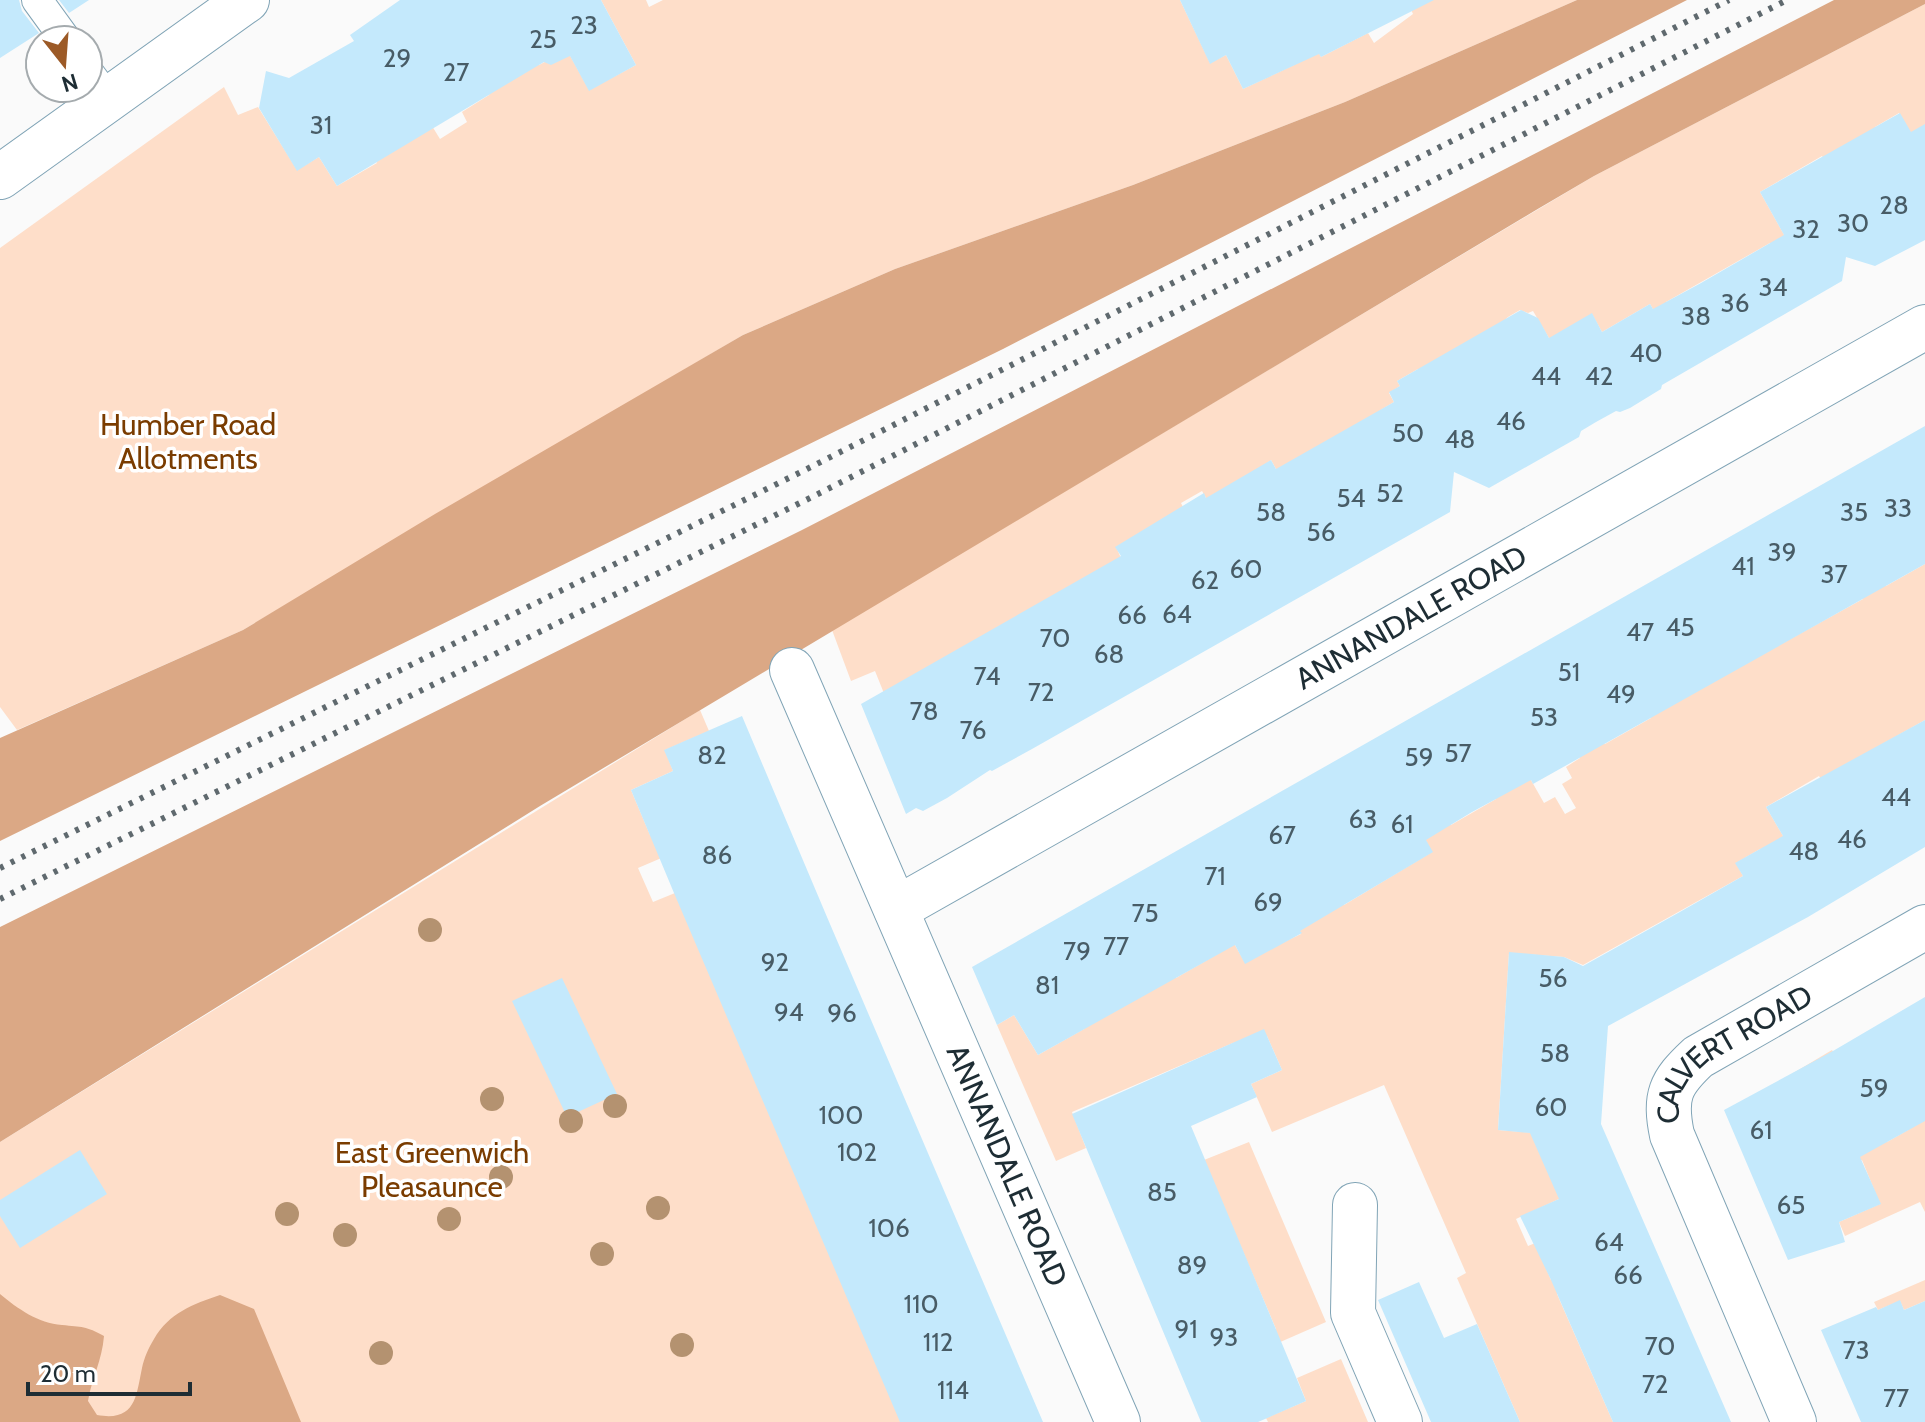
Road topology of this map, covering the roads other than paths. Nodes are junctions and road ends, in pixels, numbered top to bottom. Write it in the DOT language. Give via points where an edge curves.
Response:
graph roads {
  1 [pos="37,0"];
  2 [pos="247,0"];
  3 [pos="54,24"];
  4 [pos="104,82"];
  5 [pos="78,104"];
  6 [pos="0,177"];
  7 [pos="1925,327"];
  8 [pos="792,670"];
  9 [pos="896,909"];
  10 [pos="1925,927"];
  11 [pos="1355,1205"];
  12 [pos="1118,1422"];
  13 [pos="1400,1422"];
  14 [pos="1794,1422"];
  1 -- 3 [label="lane"];
  2 -- 4 [label="street"];
  5 -- 6 [label="street"];
  7 -- 9 [label="street, ANNANDALE ROAD"];
  8 -- 9 [label="street, ANNANDALE ROAD"];
  9 -- 12 [label="street, ANNANDALE ROAD"];
  10 -- 14 [label="street, CALVERT ROAD" via="1698,1057 1678,1075 1670,1094 1672,1135"];
  11 -- 13 [label="street" via="1353,1313"];
}
